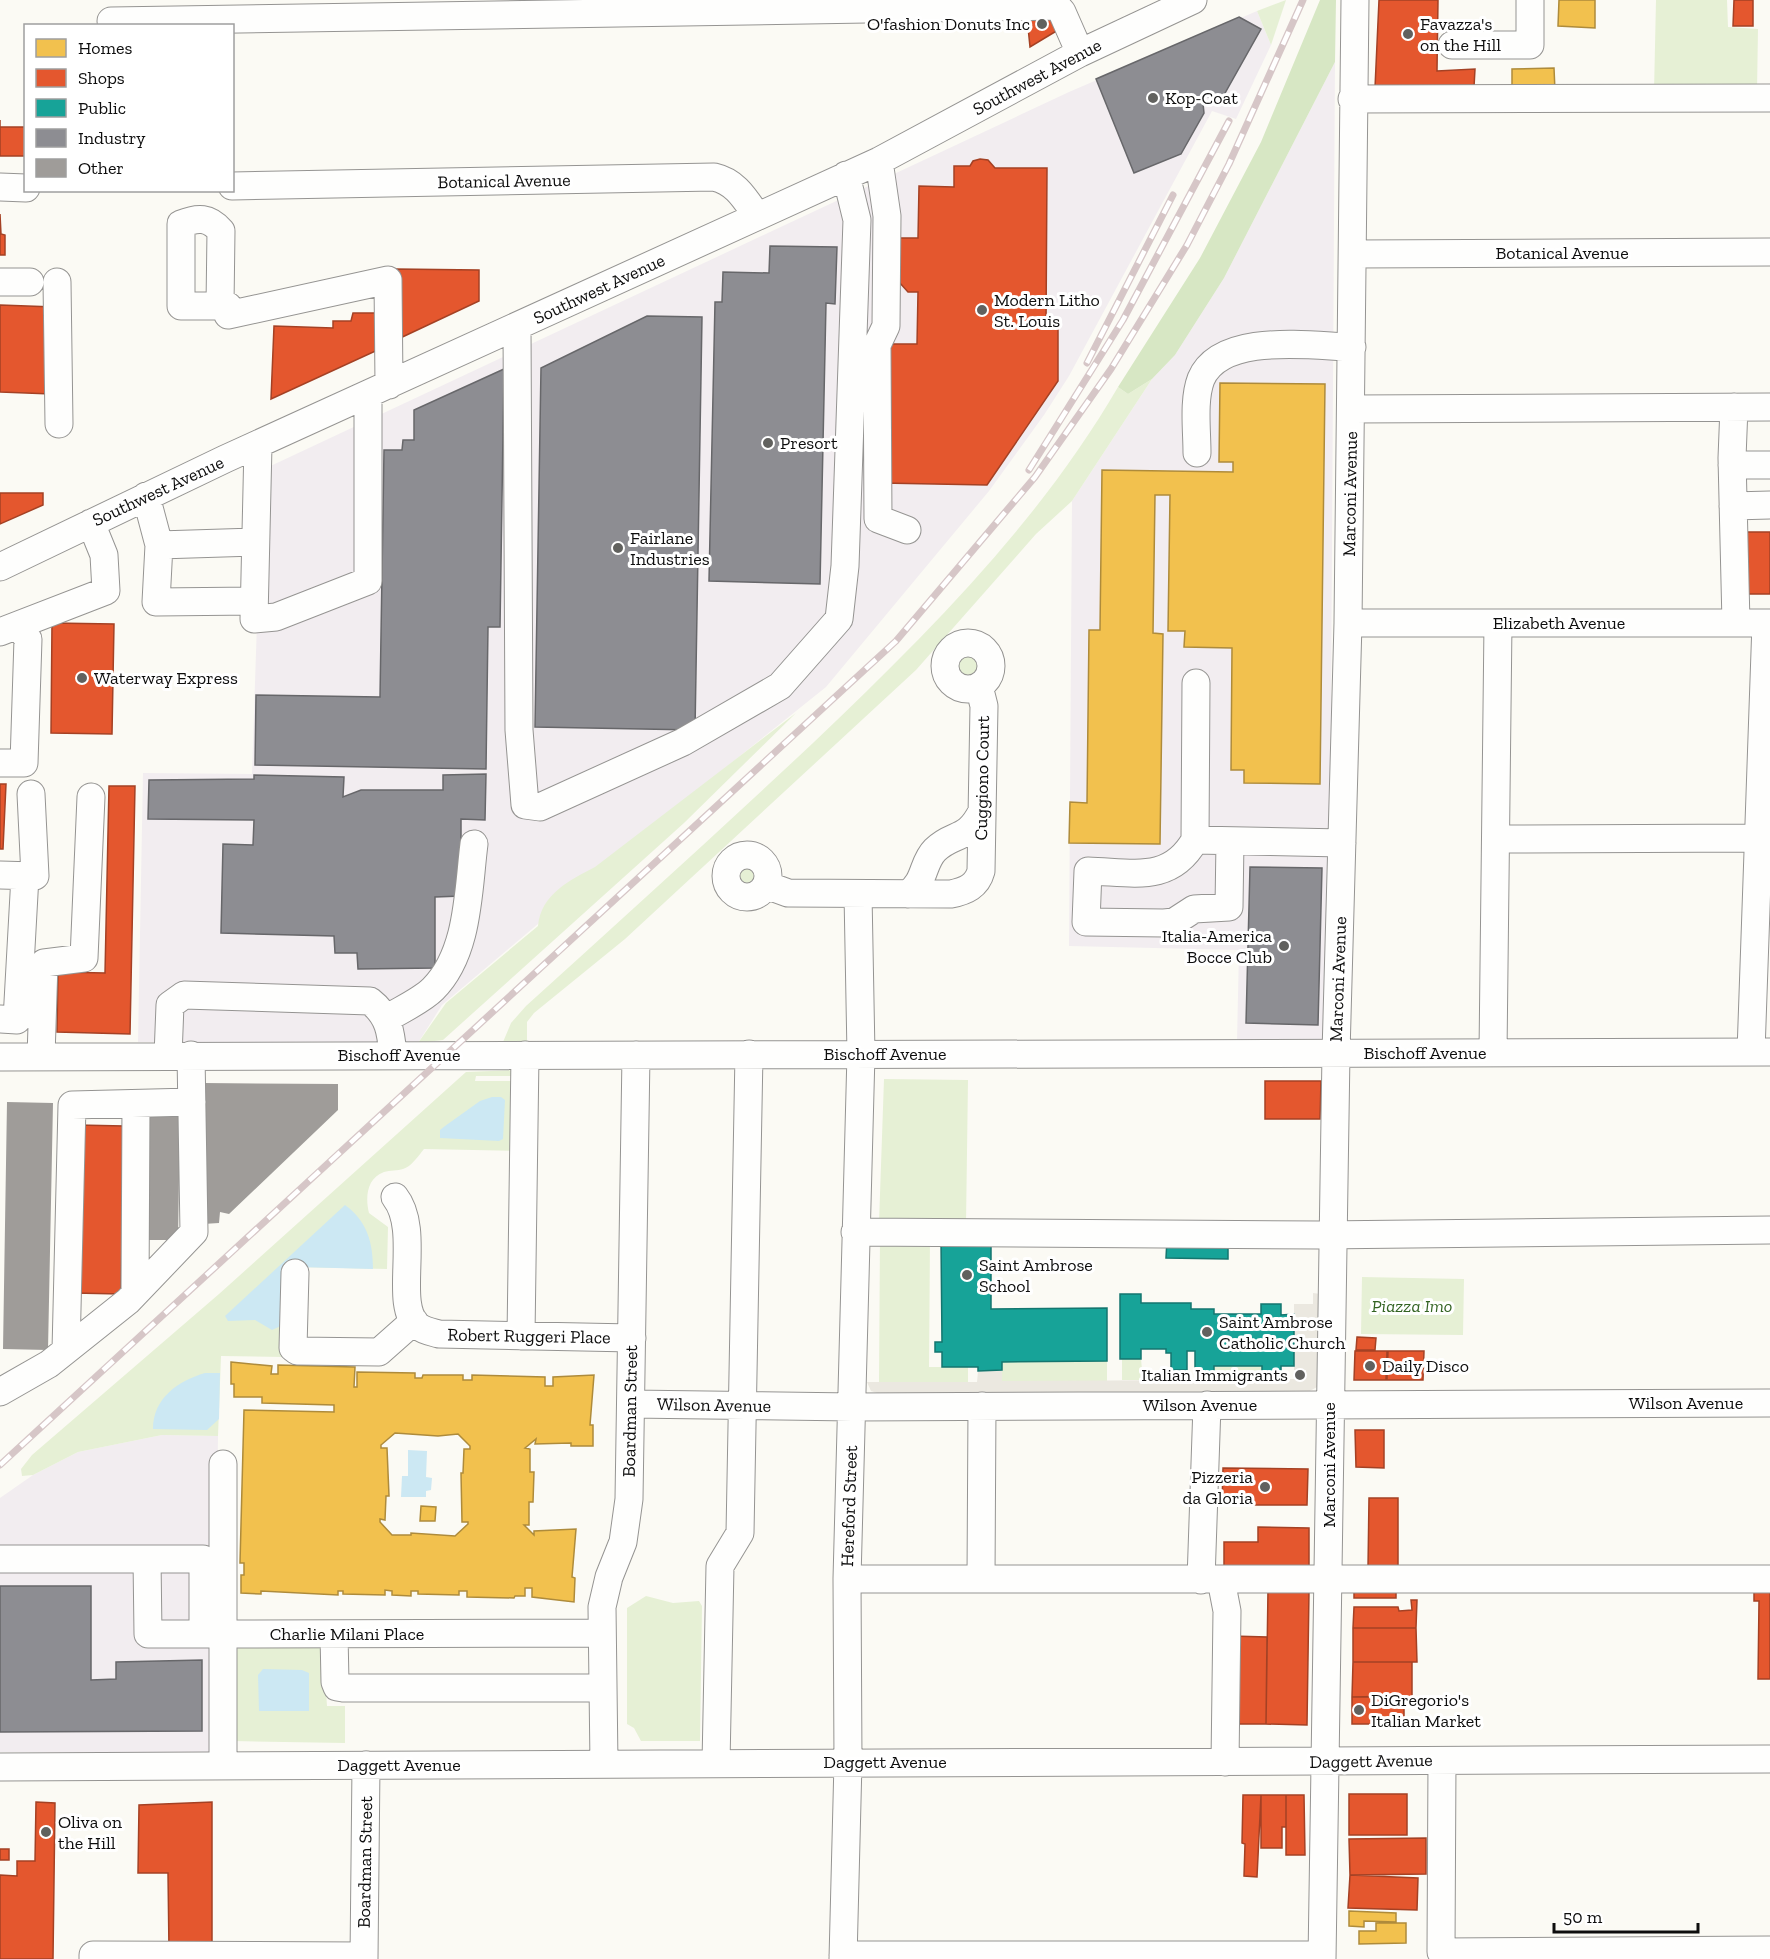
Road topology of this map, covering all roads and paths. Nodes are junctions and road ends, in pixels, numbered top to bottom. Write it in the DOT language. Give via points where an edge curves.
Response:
graph roads {
  1 [pos="1193,0"];
  2 [pos="1355,0"];
  3 [pos="1530,0"];
  4 [pos="112,15"];
  5 [pos="1452,45"];
  6 [pos="1080,53"];
  7 [pos="1770,98"];
  8 [pos="1352,99"];
  9 [pos="879,161"];
  10 [pos="846,175"];
  11 [pos="234,186"];
  12 [pos="0,187"];
  13 [pos="24,188"];
  14 [pos="757,216"];
  15 [pos="1770,252"];
  16 [pos="1354,254"];
  17 [pos="0,282"];
  18 [pos="30,282"];
  19 [pos="57,282"];
  20 [pos="224,310"];
  21 [pos="517,327"];
  22 [pos="1352,347"];
  23 [pos="379,389"];
  24 [pos="1770,406"];
  25 [pos="1734,407"];
  26 [pos="1351,409"];
  27 [pos="59,424"];
  28 [pos="258,445"];
  29 [pos="1197,453"];
  30 [pos="1732,465"];
  31 [pos="1770,465"];
  32 [pos="146,496"];
  33 [pos="1770,505"];
  34 [pos="1733,506"];
  35 [pos="91,523"];
  36 [pos="907,530"];
  37 [pos="255,542"];
  38 [pos="159,545"];
  39 [pos="0,567"];
  40 [pos="255,601"];
  41 [pos="1348,623"];
  42 [pos="1498,623"];
  43 [pos="1736,623"];
  44 [pos="1768,623"];
  45 [pos="9,628"];
  46 [pos="1196,683"];
  47 [pos="979,686"];
  48 [pos="0,763"];
  49 [pos="31,794"];
  50 [pos="91,797"];
  51 [pos="982,811"];
  52 [pos="1758,838"];
  53 [pos="1496,839"];
  54 [pos="1196,840"];
  55 [pos="1230,841"];
  56 [pos="1342,843"];
  57 [pos="474,844"];
  58 [pos="13,876"];
  59 [pos="766,885"];
  60 [pos="858,894"];
  61 [pos="908,894"];
  62 [pos="32,963"];
  63 [pos="0,1019"];
  64 [pos="386,1019"];
  65 [pos="1760,1052"];
  66 [pos="1335,1053"];
  67 [pos="1493,1053"];
  68 [pos="749,1054"];
  69 [pos="861,1054"];
  70 [pos="393,1055"];
  71 [pos="525,1055"];
  72 [pos="636,1055"];
  73 [pos="179,1056"];
  74 [pos="0,1057"];
  75 [pos="41,1057"];
  76 [pos="192,1102"];
  77 [pos="136,1104"];
  78 [pos="395,1197"];
  79 [pos="1770,1230"];
  80 [pos="855,1232"];
  81 [pos="1332,1234"];
  82 [pos="295,1273"];
  83 [pos="135,1293"];
  84 [pos="414,1322"];
  85 [pos="521,1336"];
  86 [pos="632,1338"];
  87 [pos="66,1350"];
  88 [pos="0,1392"];
  89 [pos="1770,1403"];
  90 [pos="631,1404"];
  91 [pos="1330,1404"];
  92 [pos="744,1405"];
  93 [pos="1207,1405"];
  94 [pos="982,1406"];
  95 [pos="853,1407"];
  96 [pos="223,1464"];
  97 [pos="147,1559"];
  98 [pos="0,1560"];
  99 [pos="847,1579"];
  100 [pos="981,1579"];
  101 [pos="1770,1579"];
  102 [pos="1211,1580"];
  103 [pos="1329,1580"];
  104 [pos="602,1633"];
  105 [pos="213,1634"];
  106 [pos="334,1634"];
  107 [pos="603,1688"];
  108 [pos="1770,1758"];
  109 [pos="1442,1761"];
  110 [pos="848,1762"];
  111 [pos="1225,1762"];
  112 [pos="1324,1762"];
  113 [pos="716,1763"];
  114 [pos="604,1764"];
  115 [pos="366,1765"];
  116 [pos="223,1766"];
  117 [pos="0,1767"];
  118 [pos="1770,1950"];
  119 [pos="843,1957"];
  120 [pos="1322,1957"];
  121 [pos="364,1958"];
  122 [pos="93,1959"];
  1 -- 6 [label="street, Southwest Avenue"];
  2 -- 8 [label="street, Marconi Avenue"];
  3 -- 5 [label="street" via="1530,45"];
  4 -- 6 [label="street" via="1057,6"];
  6 -- 9 [label="street, Southwest Avenue"];
  7 -- 8 [label="street"];
  8 -- 16 [label="street, Marconi Avenue"];
  9 -- 10 [label="street, Southwest Avenue"];
  9 -- 36 [label="street" via="887,216 886,326 877,345 878,519"];
  10 -- 14 [label="street, Southwest Avenue"];
  10 -- 21 [label="street" via="857,220 845,566 839,620 780,686 683,742 540,807 525,805 519,730"];
  11 -- 14 [label="street, Botanical Avenue" via="714,177 727,180 740,191"];
  12 -- 13 [label="street"];
  14 -- 21 [label="street, Southwest Avenue"];
  15 -- 16 [label="street, Botanical Avenue"];
  16 -- 22 [label="street, Marconi Avenue"];
  17 -- 18 [label="street"];
  19 -- 27 [label="street"];
  20 -- 23 [label="street" via="388,280"];
  21 -- 23 [label="street, Southwest Avenue"];
  22 -- 26 [label="street, Marconi Avenue"];
  22 -- 29 [label="street" via="1276,345 1228,352 1201,379"];
  23 -- 28 [label="street, Southwest Avenue"];
  23 -- 40 [label="street" via="368,581 276,617 254,619"];
  24 -- 25 [label="street"];
  25 -- 26 [label="street"];
  25 -- 30 [label="street"];
  26 -- 41 [label="street, Marconi Avenue"];
  28 -- 32 [label="street, Southwest Avenue"];
  28 -- 37 [label="street"];
  30 -- 31 [label="street"];
  30 -- 34 [label="street"];
  32 -- 35 [label="street, Southwest Avenue"];
  32 -- 38 [label="street"];
  33 -- 34 [label="street"];
  34 -- 43 [label="street"];
  35 -- 39 [label="street, Southwest Avenue"];
  35 -- 45 [label="street" via="104,555 106,591"];
  37 -- 38 [label="street"];
  37 -- 40 [label="street"];
  38 -- 40 [label="street" via="156,602"];
  41 -- 42 [label="street, Elizabeth Avenue"];
  41 -- 56 [label="street, Marconi Avenue"];
  42 -- 43 [label="street, Elizabeth Avenue"];
  42 -- 53 [label="street"];
  43 -- 44 [label="street, Elizabeth Avenue"];
  44 -- 52 [label="street"];
  45 -- 48 [label="street" via="28,639 24,763"];
  46 -- 54 [label="street"];
  47 -- 51 [label="street, Cuggiono Court" via="984,706"];
  49 -- 58 [label="street" via="34,876"];
  50 -- 62 [label="street" via="84,958"];
  51 -- 61 [label="street" via="967,832 935,850 921,880"];
  51 -- 61 [label="street, Cuggiono Court" via="979,880 960,892"];
  52 -- 53 [label="street"];
  52 -- 65 [label="street"];
  53 -- 67 [label="street"];
  54 -- 55 [label="street"];
  54 -- 55 [label="street" via="1168,870 1088,871 1086,922 1164,923 1194,909 1229,907"];
  55 -- 56 [label="street"];
  56 -- 66 [label="street, Marconi Avenue"];
  57 -- 64 [label="street" via="456,952 433,990"];
  58 -- 62 [label="street"];
  59 -- 60 [label="street" via="788,893"];
  60 -- 61 [label="street"];
  60 -- 69 [label="street, Hereford Street"];
  62 -- 63 [label="street" via="17,1020"];
  62 -- 75 [label="street"];
  64 -- 70 [label="street"];
  64 -- 73 [label="street" via="370,1001 184,995 170,1005"];
  65 -- 67 [label="street, Bischoff Avenue"];
  66 -- 67 [label="street, Bischoff Avenue"];
  66 -- 69 [label="street, Bischoff Avenue"];
  66 -- 81 [label="street, Marconi Avenue"];
  68 -- 69 [label="street, Bischoff Avenue"];
  68 -- 72 [label="street, Bischoff Avenue"];
  68 -- 92 [label="street"];
  69 -- 80 [label="street, Hereford Street"];
  70 -- 71 [label="street, Bischoff Avenue"];
  70 -- 73 [label="street, Bischoff Avenue"];
  71 -- 72 [label="street, Bischoff Avenue"];
  71 -- 85 [label="street"];
  72 -- 86 [label="street, Boardman Street"];
  73 -- 75 [label="street, Bischoff Avenue"];
  73 -- 76 [label="street"];
  74 -- 75 [label="street, Bischoff Avenue"];
  76 -- 77 [label="street"];
  76 -- 83 [label="street" via="194,1232"];
  77 -- 83 [label="street"];
  77 -- 87 [label="street" via="72,1105"];
  78 -- 84 [label="street" via="404,1210 408,1227 407,1295"];
  79 -- 81 [label="street"];
  80 -- 81 [label="street"];
  80 -- 95 [label="street, Hereford Street"];
  81 -- 91 [label="street, Marconi Avenue"];
  82 -- 84 [label="street" via="293,1348 297,1351 379,1352"];
  83 -- 87 [label="street"];
  84 -- 85 [label="street, Robert Ruggeri Place" via="440,1334"];
  85 -- 86 [label="street, Robert Ruggeri Place"];
  86 -- 90 [label="street, Boardman Street"];
  87 -- 88 [label="street"];
  89 -- 91 [label="street, Wilson Avenue"];
  90 -- 92 [label="street, Wilson Avenue"];
  90 -- 104 [label="street, Boardman Street" via="628,1524 604,1592"];
  91 -- 93 [label="street, Wilson Avenue"];
  91 -- 103 [label="street, Marconi Avenue"];
  92 -- 95 [label="street, Wilson Avenue"];
  92 -- 113 [label="street" via="740,1533 720,1566"];
  93 -- 94 [label="street, Wilson Avenue"];
  93 -- 102 [label="street"];
  94 -- 95 [label="street, Wilson Avenue"];
  94 -- 100 [label="street"];
  95 -- 99 [label="street, Hereford Street"];
  96 -- 105 [label="street"];
  97 -- 98 [label="street"];
  97 -- 105 [label="street" via="203,1559"];
  97 -- 105 [label="street, Charlie Milani Place" via="148,1634"];
  99 -- 100 [label="street"];
  99 -- 110 [label="street, Hereford Street"];
  100 -- 102 [label="street"];
  101 -- 103 [label="street"];
  102 -- 103 [label="street"];
  102 -- 111 [label="street" via="1227,1611"];
  103 -- 112 [label="street, Marconi Avenue"];
  104 -- 106 [label="street, Charlie Milani Place"];
  104 -- 107 [label="street, Boardman Street"];
  105 -- 106 [label="street, Charlie Milani Place"];
  105 -- 116 [label="street"];
  106 -- 107 [label="street" via="338,1687"];
  107 -- 114 [label="street, Boardman Street"];
  108 -- 109 [label="street, Daggett Avenue"];
  109 -- 112 [label="street, Daggett Avenue"];
  109 -- 118 [label="street" via="1441,1952"];
  110 -- 111 [label="street, Daggett Avenue"];
  110 -- 113 [label="street, Daggett Avenue"];
  110 -- 119 [label="street, Hereford Street"];
  111 -- 112 [label="street, Daggett Avenue"];
  112 -- 120 [label="street, Marconi Avenue"];
  113 -- 114 [label="street, Daggett Avenue"];
  114 -- 115 [label="street, Daggett Avenue"];
  115 -- 116 [label="street, Daggett Avenue"];
  115 -- 121 [label="street, Boardman Street"];
  116 -- 117 [label="street, Daggett Avenue"];
  119 -- 120 [label="street"];
  121 -- 122 [label="street" via="93,1955"];
}
